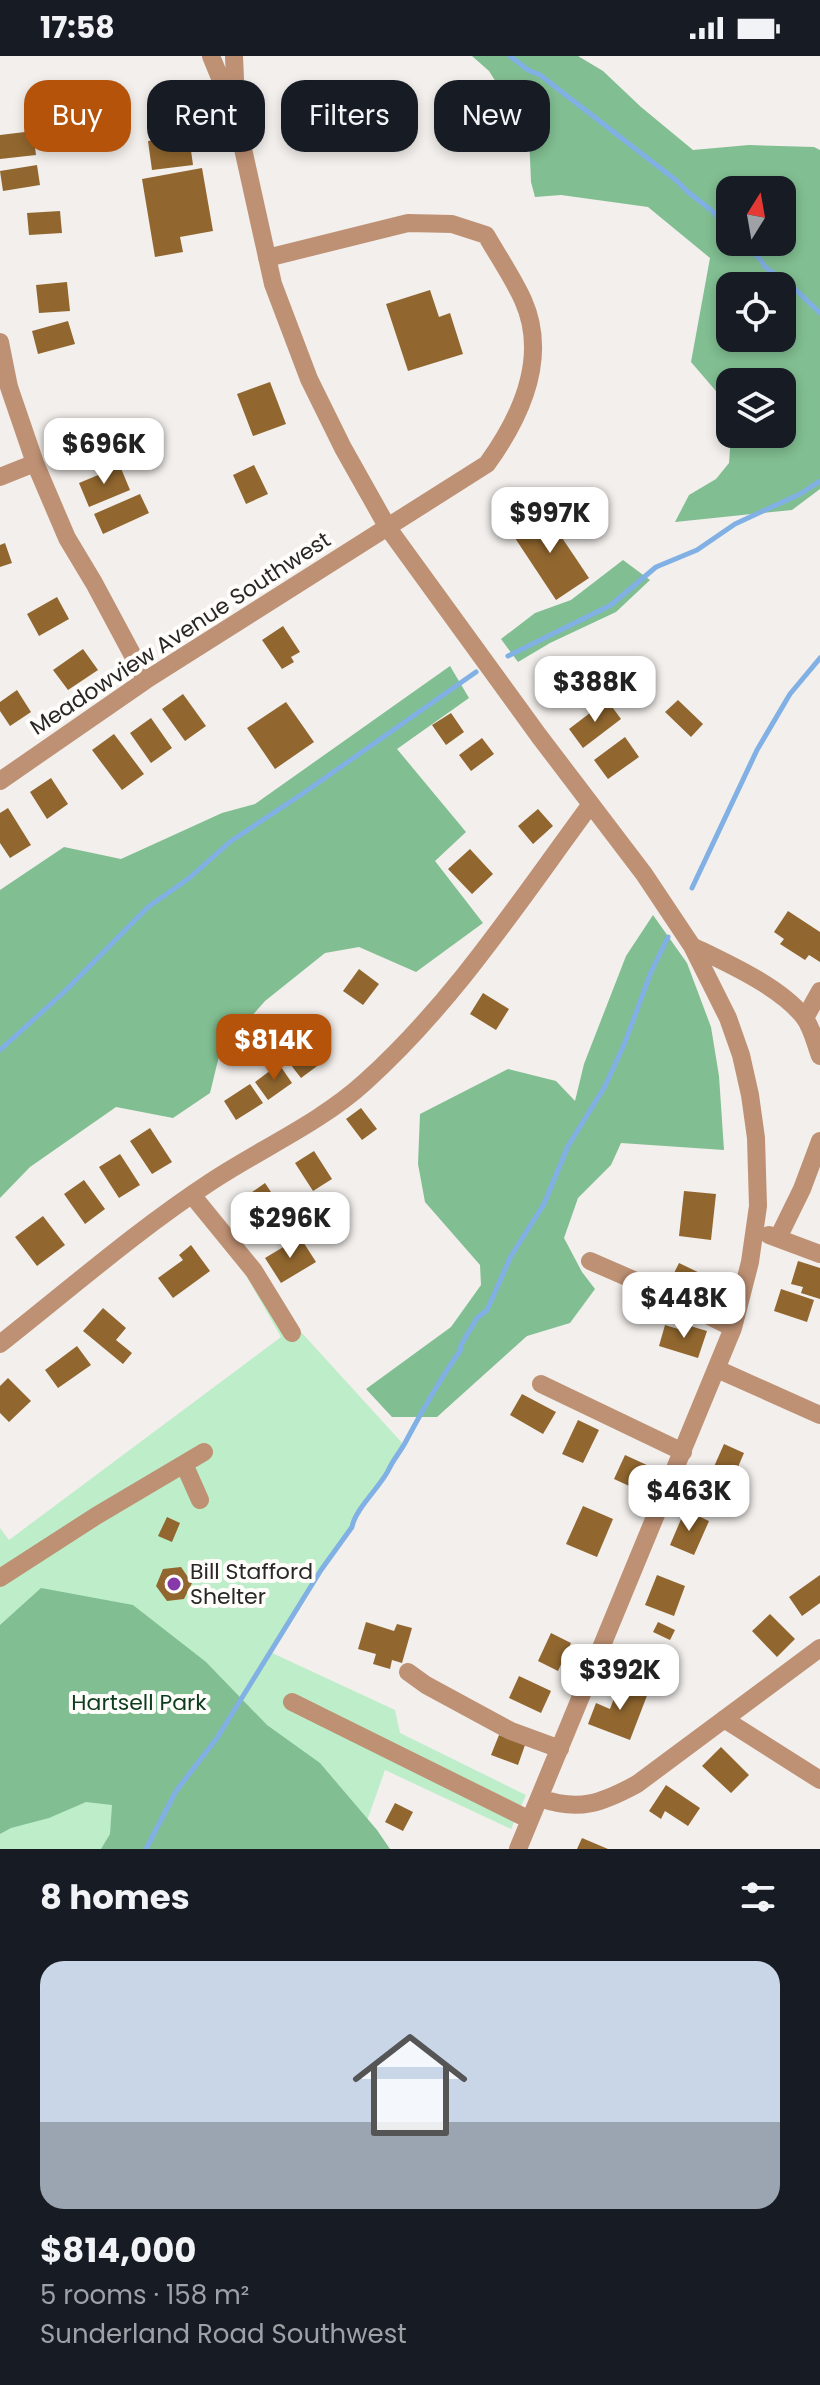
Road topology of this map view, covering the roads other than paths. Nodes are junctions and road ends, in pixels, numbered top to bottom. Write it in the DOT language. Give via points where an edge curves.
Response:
graph roads {
  1 [pos="211,56"];
  2 [pos="234,56"];
  3 [pos="221,80"];
  4 [pos="235,80"];
  5 [pos="244,152"];
  6 [pos="267,258"];
  7 [pos="0,342"];
  8 [pos="35,463"];
  9 [pos="0,477"];
  10 [pos="388,528"];
  11 [pos="146,680"];
  12 [pos="0,781"];
  13 [pos="591,804"];
  14 [pos="692,946"];
  15 [pos="820,991"];
  16 [pos="805,1018"];
  17 [pos="819,1048"];
  18 [pos="820,1141"];
  19 [pos="192,1195"];
  20 [pos="755,1230"];
  21 [pos="778,1238"];
  22 [pos="820,1254"];
  23 [pos="590,1261"];
  24 [pos="733,1328"];
  25 [pos="292,1333"];
  26 [pos="0,1344"];
  27 [pos="717,1369"];
  28 [pos="541,1384"];
  29 [pos="820,1415"];
  30 [pos="204,1452"];
  31 [pos="683,1452"];
  32 [pos="184,1464"];
  33 [pos="200,1500"];
  34 [pos="0,1578"];
  35 [pos="820,1648"];
  36 [pos="408,1672"];
  37 [pos="292,1702"];
  38 [pos="724,1719"];
  39 [pos="560,1749"];
  40 [pos="820,1780"];
  41 [pos="540,1798"];
  42 [pos="530,1820"];
  43 [pos="518,1849"];
  1 -- 3 [label="street"];
  2 -- 4 [label="street"];
  5 -- 6 [label="street"];
  6 -- 10 [label="street" via="309,379"];
  6 -- 10 [label="street, Meadowview Avenue Southwest" via="408,223 452,224 486,235 524,302 533,356 520,413 502,443 487,464"];
  7 -- 8 [label="street"];
  8 -- 9 [label="street"];
  8 -- 11 [label="street" via="67,538"];
  10 -- 11 [label="street, Meadowview Avenue Southwest"];
  10 -- 13 [label="street"];
  11 -- 12 [label="street, Meadowview Avenue Southwest"];
  13 -- 14 [label="street"];
  13 -- 19 [label="street" via="413,1037 334,1106"];
  14 -- 16 [label="street" via="737,968"];
  14 -- 20 [label="street" via="728,1018 750,1095 756,1138"];
  15 -- 16 [label="street"];
  16 -- 17 [label="street"];
  18 -- 21 [label="street"];
  19 -- 25 [label="street" via="254,1271"];
  19 -- 26 [label="street"];
  20 -- 21 [label="street"];
  20 -- 24 [label="street"];
  21 -- 22 [label="street"];
  23 -- 24 [label="street"];
  24 -- 27 [label="street"];
  27 -- 29 [label="street"];
  27 -- 31 [label="street"];
  28 -- 31 [label="street"];
  30 -- 32 [label="street"];
  31 -- 39 [label="street"];
  32 -- 33 [label="street"];
  32 -- 34 [label="street"];
  35 -- 38 [label="street"];
  36 -- 39 [label="street" via="511,1731"];
  37 -- 42 [label="street"];
  38 -- 40 [label="street"];
  38 -- 41 [label="street" via="661,1768 612,1797 569,1806"];
  39 -- 41 [label="street"];
  41 -- 42 [label="street"];
  42 -- 43 [label="street"];
}
